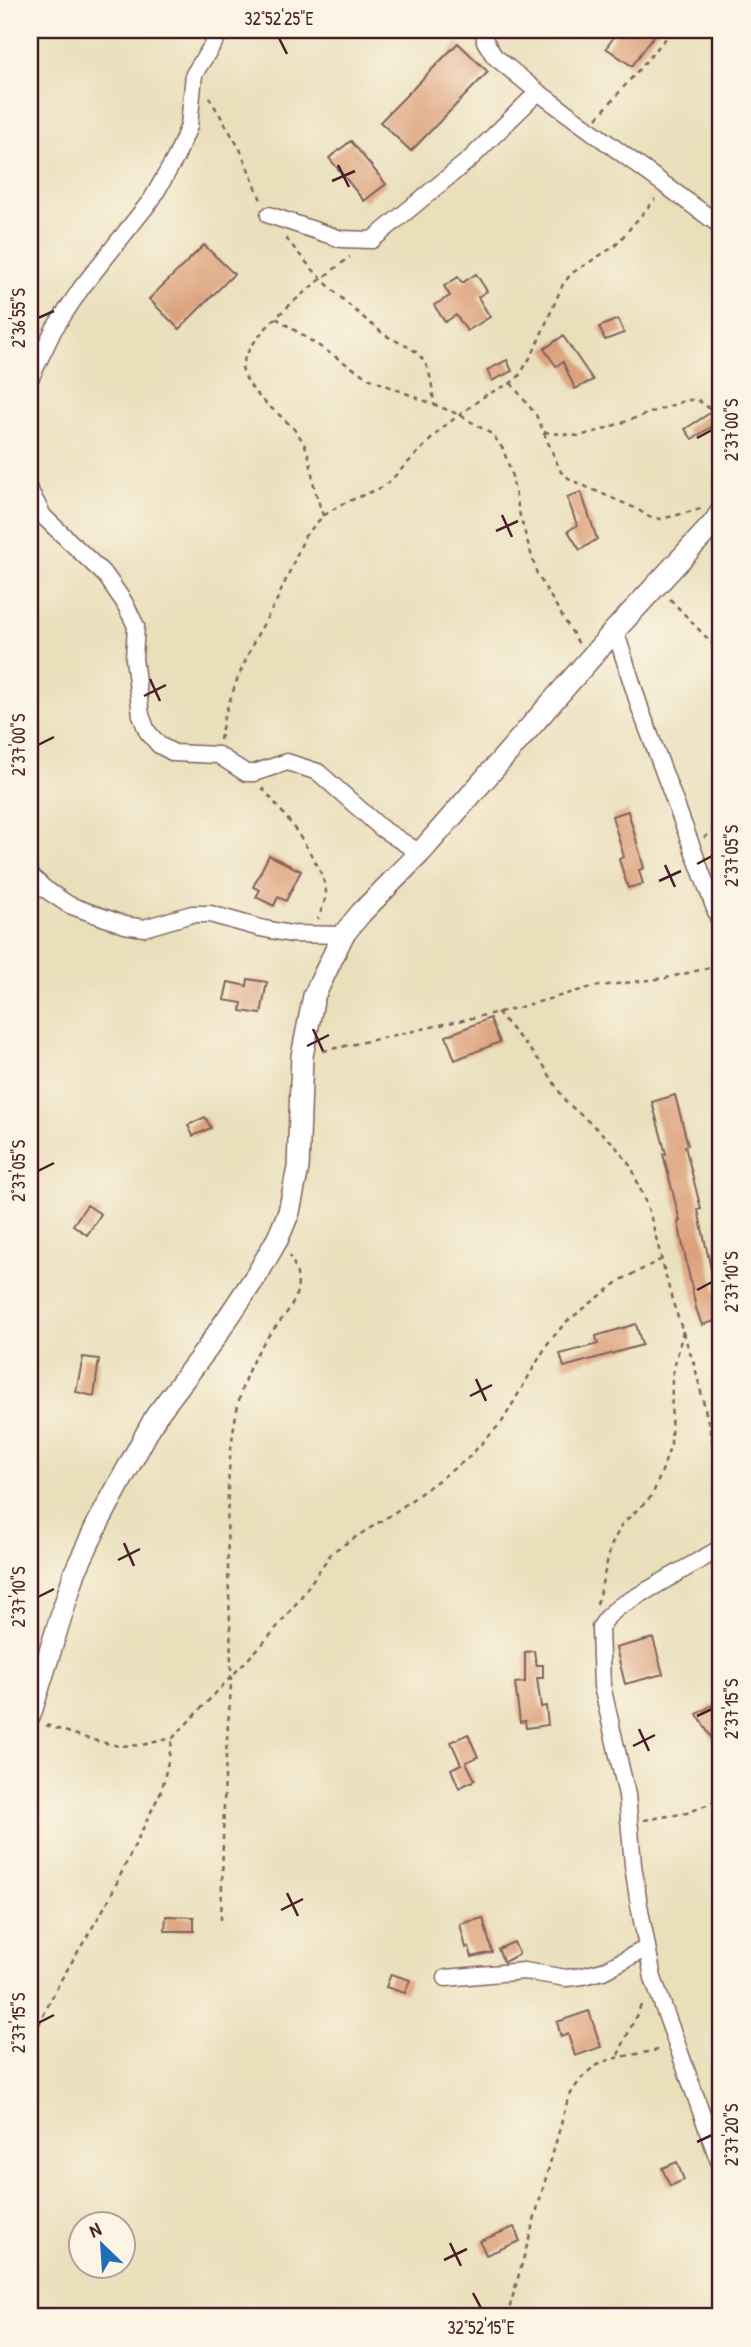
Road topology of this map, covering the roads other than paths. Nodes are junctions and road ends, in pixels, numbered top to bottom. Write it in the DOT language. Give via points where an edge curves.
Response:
graph roads {
  1 [pos="222,30"];
  2 [pos="484,30"];
  3 [pos="538,92"];
  4 [pos="269,215"];
  5 [pos="721,226"];
  6 [pos="30,379"];
  7 [pos="30,491"];
  8 [pos="716,518"];
  9 [pos="615,629"];
  10 [pos="420,853"];
  11 [pos="30,874"];
  12 [pos="721,925"];
  13 [pos="343,935"];
  14 [pos="721,1548"];
  15 [pos="36,1719"];
  16 [pos="647,1948"];
  17 [pos="446,1978"];
  18 [pos="721,2167"];
  1 -- 6 [label="street" via="194,74 189,125 176,157 152,199 54,329"];
  2 -- 3 [label="street" via="494,56"];
  3 -- 4 [label="street" via="470,159 372,240 321,234"];
  3 -- 5 [label="street"];
  7 -- 10 [label="street" via="43,516 106,576 124,602 136,626 134,658 141,715 159,745 174,753 218,755 246,773 287,762 318,772 381,828"];
  8 -- 9 [label="main road"];
  9 -- 10 [label="main road"];
  9 -- 12 [label="street"];
  10 -- 13 [label="main road"];
  11 -- 13 [label="street" via="69,905 125,925 144,928 192,914 210,914 291,934"];
  13 -- 15 [label="main road" via="314,996 302,1056 298,1168 289,1212 258,1273 156,1416 97,1525 75,1572"];
  14 -- 16 [label="street" via="620,1606 600,1628 602,1686 627,1795"];
  16 -- 17 [label="street" via="583,1976 566,1978 524,1970"];
  16 -- 18 [label="street" via="653,1979"];
}
